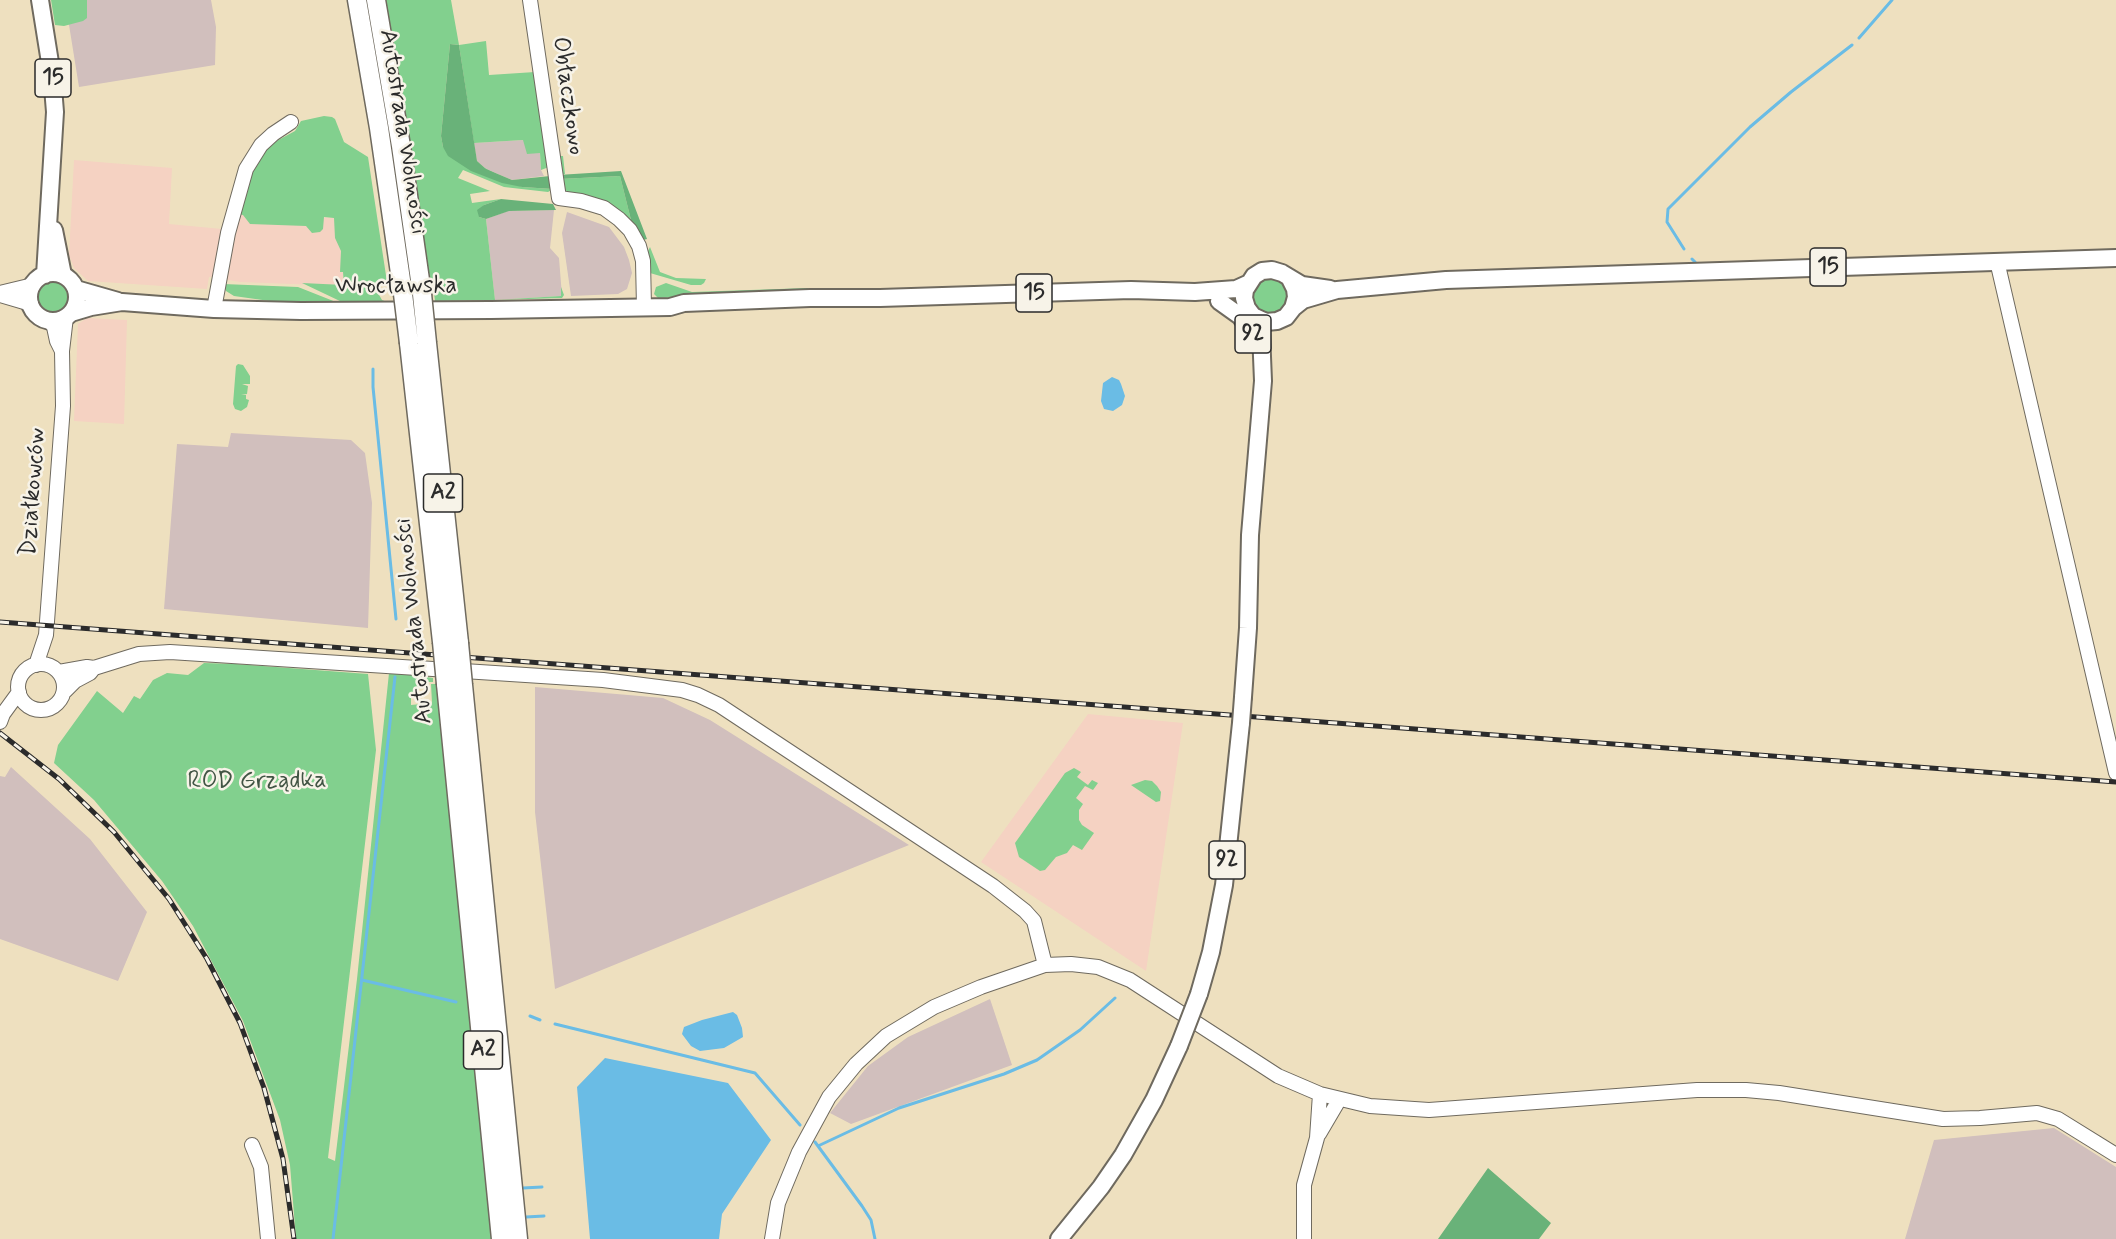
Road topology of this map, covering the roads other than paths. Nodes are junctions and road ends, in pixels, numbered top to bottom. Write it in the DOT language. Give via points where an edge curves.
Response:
graph roads {
  1 [pos="40,0"];
  2 [pos="357,0"];
  3 [pos="376,0"];
  4 [pos="530,0"];
  5 [pos="291,122"];
  6 [pos="49,206"];
  7 [pos="2116,258"];
  8 [pos="1997,261"];
  9 [pos="63,275"];
  10 [pos="1290,279"];
  11 [pos="39,280"];
  12 [pos="1247,285"];
  13 [pos="76,289"];
  14 [pos="1337,290"];
  15 [pos="1195,292"];
  16 [pos="0,294"];
  17 [pos="1219,301"];
  18 [pos="122,302"];
  19 [pos="30,304"];
  20 [pos="644,307"];
  21 [pos="214,309"];
  22 [pos="1250,312"];
  23 [pos="1290,312"];
  24 [pos="69,315"];
  25 [pos="49,320"];
  26 [pos="418,343"];
  27 [pos="62,351"];
  28 [pos="1263,381"];
  29 [pos="46,635"];
  30 [pos="36,664"];
  31 [pos="94,668"];
  32 [pos="55,669"];
  33 [pos="454,685"];
  34 [pos="65,691"];
  35 [pos="19,692"];
  36 [pos="29,707"];
  37 [pos="0,722"];
  38 [pos="2116,773"];
  39 [pos="1045,965"];
  40 [pos="1320,1094"];
  41 [pos="1339,1100"];
  42 [pos="1317,1138"];
  43 [pos="252,1145"];
  44 [pos="2116,1155"];
  45 [pos="268,1239"];
  46 [pos="501,1239"];
  47 [pos="518,1239"];
  48 [pos="772,1239"];
  49 [pos="1059,1239"];
  50 [pos="1304,1239"];
  1 -- 6 [label="main road, 15" via="55,112"];
  2 -- 26 [label="highway, Autostrada Wolności / A2, bridge" via="403,294"];
  3 -- 26 [label="highway, Autostrada Wolności / A2, bridge" via="422,294"];
  4 -- 20 [label="street, Obłaczkowo" via="559,198 603,208 630,230 643,261"];
  5 -- 21 [label="street" via="261,145 246,169 235,203"];
  6 -- 9 [label="main road, 15"];
  6 -- 11 [label="main road, 15"];
  7 -- 8 [label="main road, 15"];
  8 -- 14 [label="main road, 15" via="1446,280"];
  8 -- 38 [label="street"];
  9 -- 11 [label="main road" via="51,273"];
  9 -- 13 [label="main road"];
  10 -- 12 [label="main road, 15" via="1272,270 1262,271"];
  10 -- 14 [label="main road, 15" via="1302,285"];
  10 -- 23 [label="main road" via="1296,297"];
  11 -- 16 [label="street"];
  11 -- 19 [label="main road, 15" via="30,294"];
  12 -- 15 [label="main road, Wrocławska / 15"];
  12 -- 22 [label="main road" via="1244,298"];
  13 -- 18 [label="main road, Wrocławska / 15"];
  13 -- 24 [label="main road" via="77,302"];
  14 -- 23 [label="main road, 15" via="1303,300"];
  15 -- 17 [label="main road, Wrocławska / 15"];
  15 -- 20 [label="main road, Wrocławska / 15" via="1131,290 880,298 811,307 727,311"];
  16 -- 19 [label="street"];
  17 -- 22 [label="main road, Wrocławska / 15" via="1240,304"];
  17 -- 28 [label="main road, 92" via="1251,330"];
  18 -- 21 [label="main road, Wrocławska / 15"];
  18 -- 24 [label="main road, Wrocławska / 15"];
  19 -- 25 [label="main road" via="38,315"];
  20 -- 21 [label="main road, Wrocławska / 15" via="364,312"];
  22 -- 23 [label="main road, 15" via="1266,322 1277,321"];
  22 -- 28 [label="main road, 92" via="1260,328"];
  23 -- 28 [label="main road, 92" via="1276,328"];
  24 -- 25 [label="main road, 15"];
  24 -- 27 [label="street, Działkowców"];
  25 -- 27 [label="street, Działkowców"];
  26 -- 33 [label="highway, Autostrada Wolności / A2, bridge"];
  27 -- 29 [label="street, Działkowców" via="63,406"];
  28 -- 49 [label="main road, 92, bridge" via="1250,535 1241,723 1224,885 1213,942 1199,994 1155,1100 1123,1155"];
  29 -- 30 [label="street, Działkowców"];
  29 -- 32 [label="street, Działkowców"];
  30 -- 32 [label="street"];
  30 -- 35 [label="street" via="23,673"];
  31 -- 32 [label="street"];
  31 -- 34 [label="street"];
  31 -- 39 [label="street" via="139,654 170,652 603,680 690,692 719,705 1001,892 1034,921"];
  32 -- 34 [label="street"];
  33 -- 46 [label="highway, Autostrada Wolności / A2"];
  33 -- 47 [label="highway, Autostrada Wolności / A2"];
  34 -- 36 [label="street" via="51,709"];
  35 -- 36 [label="street"];
  35 -- 37 [label="street"];
  36 -- 37 [label="street"];
  39 -- 40 [label="street" via="1098,967 1130,980 1278,1076"];
  39 -- 48 [label="street" via="934,1007 886,1036 856,1064 829,1096 799,1152 778,1203"];
  40 -- 41 [label="street"];
  40 -- 42 [label="street"];
  41 -- 42 [label="street"];
  41 -- 44 [label="street" via="1389,1109 1429,1110 1697,1090 1746,1090 1943,1119 2037,1113 2058,1119"];
  42 -- 50 [label="street" via="1304,1185"];
  43 -- 45 [label="street" via="261,1167"];
}
